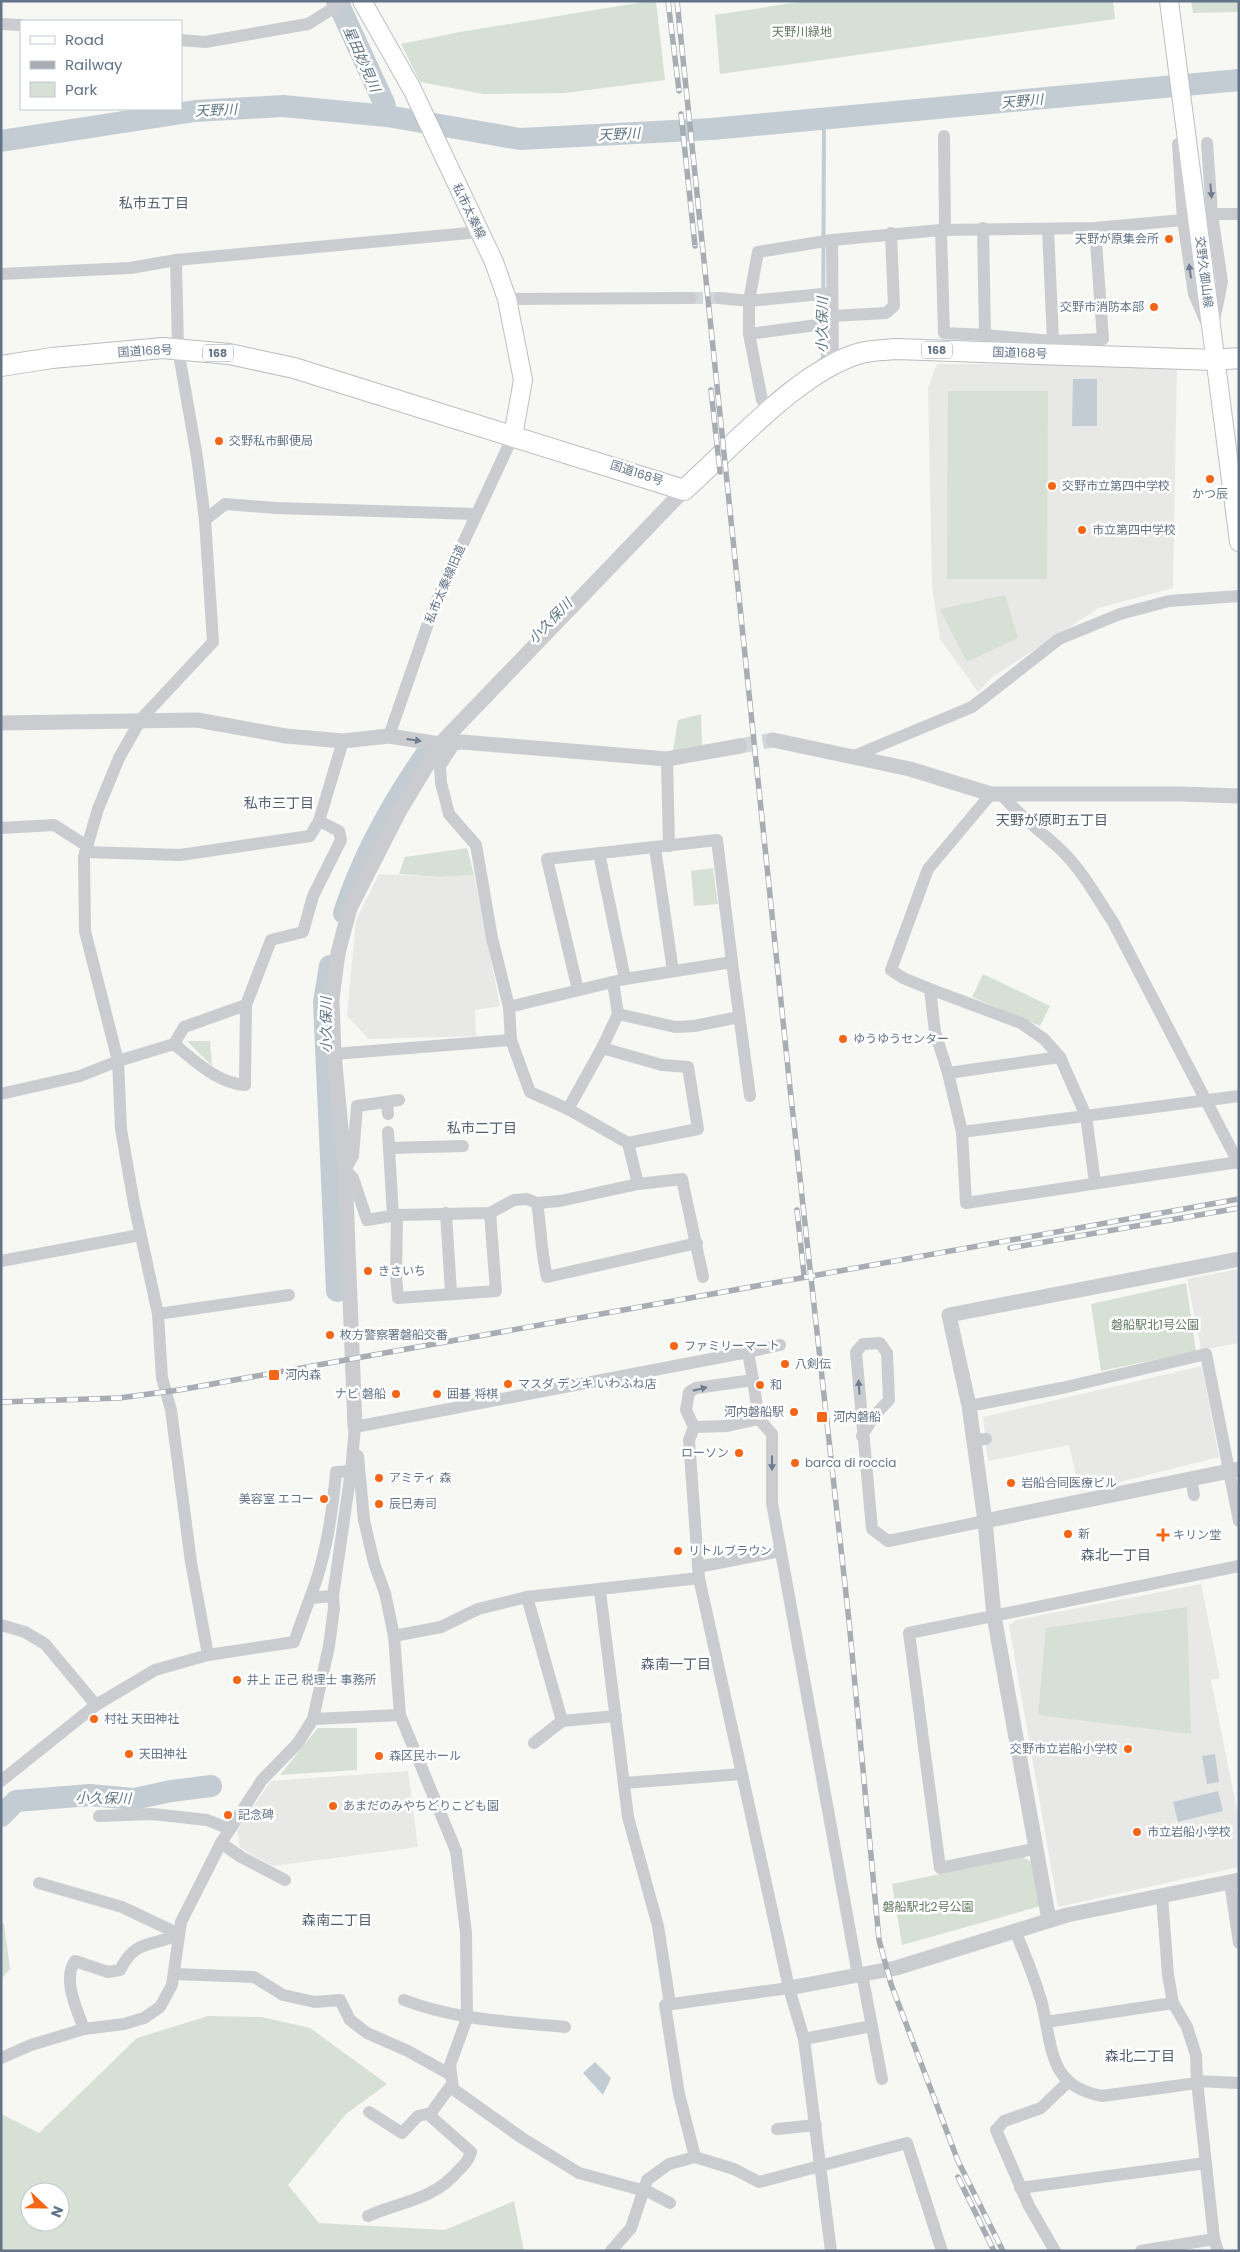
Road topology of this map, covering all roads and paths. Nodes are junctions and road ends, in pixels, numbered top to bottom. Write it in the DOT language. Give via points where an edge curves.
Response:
graph roads {
  1 [pos="362,1"];
  2 [pos="1169,1"];
  3 [pos="339,5"];
  4 [pos="1,24"];
  5 [pos="20,25"];
  6 [pos="182,40"];
  7 [pos="944,136"];
  8 [pos="1207,143"];
  9 [pos="1178,144"];
  10 [pos="1212,214"];
  11 [pos="1239,214"];
  12 [pos="1183,220"];
  13 [pos="983,228"];
  14 [pos="1094,228"];
  15 [pos="1048,229"];
  16 [pos="943,230"];
  17 [pos="480,232"];
  18 [pos="891,234"];
  19 [pos="826,241"];
  20 [pos="176,260"];
  21 [pos="1,274"];
  22 [pos="826,294"];
  23 [pos="691,298"];
  24 [pos="720,298"];
  25 [pos="507,299"];
  26 [pos="749,301"];
  27 [pos="828,322"];
  28 [pos="1212,333"];
  29 [pos="749,334"];
  30 [pos="985,335"];
  31 [pos="1053,341"];
  32 [pos="178,349"];
  33 [pos="1239,358"];
  34 [pos="1215,360"];
  35 [pos="833,364"];
  36 [pos="1,366"];
  37 [pos="762,400"];
  38 [pos="513,436"];
  39 [pos="684,490"];
  40 [pos="476,514"];
  41 [pos="205,520"];
  42 [pos="1239,542"];
  43 [pos="1239,596"];
  44 [pos="141,719"];
  45 [pos="1,722"];
  46 [pos="388,736"];
  47 [pos="772,740"];
  48 [pos="343,741"];
  49 [pos="448,743"];
  50 [pos="740,746"];
  51 [pos="854,756"];
  52 [pos="667,759"];
  53 [pos="996,794"];
  54 [pos="1239,796"];
  55 [pos="319,821"];
  56 [pos="1,828"];
  57 [pos="669,846"];
  58 [pos="655,848"];
  59 [pos="86,849"];
  60 [pos="599,853"];
  61 [pos="732,962"];
  62 [pos="673,971"];
  63 [pos="619,981"];
  64 [pos="930,989"];
  65 [pos="578,990"];
  66 [pos="246,1005"];
  67 [pos="508,1007"];
  68 [pos="618,1014"];
  69 [pos="739,1018"];
  70 [pos="510,1040"];
  71 [pos="174,1044"];
  72 [pos="602,1048"];
  73 [pos="334,1054"];
  74 [pos="1060,1057"];
  75 [pos="118,1061"];
  76 [pos="948,1073"];
  77 [pos="1,1094"];
  78 [pos="750,1096"];
  79 [pos="1239,1096"];
  80 [pos="1205,1100"];
  81 [pos="391,1106"];
  82 [pos="568,1109"];
  83 [pos="1086,1116"];
  84 [pos="388,1132"];
  85 [pos="962,1132"];
  86 [pos="628,1143"];
  87 [pos="463,1146"];
  88 [pos="389,1148"];
  89 [pos="1238,1163"];
  90 [pos="345,1170"];
  91 [pos="1096,1183"];
  92 [pos="638,1184"];
  93 [pos="537,1203"];
  94 [pos="446,1213"];
  95 [pos="490,1213"];
  96 [pos="395,1215"];
  97 [pos="140,1235"];
  98 [pos="697,1243"];
  99 [pos="1239,1260"];
  100 [pos="1,1261"];
  101 [pos="702,1277"];
  102 [pos="451,1294"];
  103 [pos="289,1295"];
  104 [pos="158,1314"];
  105 [pos="780,1345"];
  106 [pos="748,1352"];
  107 [pos="753,1380"];
  108 [pos="969,1406"];
  109 [pos="759,1419"];
  110 [pos="355,1427"];
  111 [pos="694,1427"];
  112 [pos="862,1436"];
  113 [pos="353,1447"];
  114 [pos="1234,1470"];
  115 [pos="351,1471"];
  116 [pos="1191,1478"];
  117 [pos="1194,1495"];
  118 [pos="985,1521"];
  119 [pos="1239,1521"];
  120 [pos="780,1551"];
  121 [pos="1239,1566"];
  122 [pos="698,1573"];
  123 [pos="600,1590"];
  124 [pos="333,1596"];
  125 [pos="527,1597"];
  126 [pos="310,1598"];
  127 [pos="994,1616"];
  128 [pos="1,1624"];
  129 [pos="394,1636"];
  130 [pos="208,1655"];
  131 [pos="96,1705"];
  132 [pos="400,1715"];
  133 [pos="616,1716"];
  134 [pos="313,1719"];
  135 [pos="562,1721"];
  136 [pos="534,1742"];
  137 [pos="742,1774"];
  138 [pos="1,1781"];
  139 [pos="624,1783"];
  140 [pos="98,1816"];
  141 [pos="230,1829"];
  142 [pos="221,1843"];
  143 [pos="1034,1849"];
  144 [pos="285,1880"];
  145 [pos="1234,1881"];
  146 [pos="39,1883"];
  147 [pos="1162,1896"];
  148 [pos="1049,1920"];
  149 [pos="1015,1931"];
  150 [pos="179,1934"];
  151 [pos="1239,1943"];
  152 [pos="175,1974"];
  153 [pos="860,1975"];
  154 [pos="788,1988"];
  155 [pos="404,2000"];
  156 [pos="1173,2003"];
  157 [pos="670,2004"];
  158 [pos="468,2018"];
  159 [pos="1046,2022"];
  160 [pos="872,2026"];
  161 [pos="565,2027"];
  162 [pos="84,2029"];
  163 [pos="804,2039"];
  164 [pos="1,2058"];
  165 [pos="882,2079"];
  166 [pos="452,2080"];
  167 [pos="1068,2082"];
  168 [pos="1197,2082"];
  169 [pos="1239,2083"];
  170 [pos="369,2112"];
  171 [pos="428,2114"];
  172 [pos="816,2125"];
  173 [pos="777,2129"];
  174 [pos="695,2157"];
  175 [pos="1206,2162"];
  176 [pos="822,2164"];
  177 [pos="1020,2188"];
  178 [pos="644,2190"];
  179 [pos="670,2203"];
  180 [pos="368,2216"];
  181 [pos="1216,2245"];
  182 [pos="611,2251"];
  183 [pos="831,2251"];
  184 [pos="942,2251"];
  185 [pos="1055,2251"];
  186 [pos="1141,2251"];
  1 -- 17 [label="main road, 私市太秦線" via="412,89"];
  2 -- 28 [label="main road, 交野久御山線"];
  3 -- 6 [label="street" via="308,24 205,42"];
  4 -- 5 [label="street"];
  7 -- 16 [label="street"];
  8 -- 10 [label="street, one-way"];
  9 -- 12 [label="street"];
  10 -- 11 [label="street"];
  10 -- 28 [label="street" via="1222,282"];
  12 -- 14 [label="street"];
  28 -- 12 [label="street, one-way" via="1194,294"];
  13 -- 15 [label="street"];
  13 -- 16 [label="street"];
  13 -- 30 [label="street"];
  14 -- 15 [label="street"];
  14 -- 31 [label="street" via="1103,339"];
  15 -- 31 [label="street"];
  16 -- 18 [label="street"];
  16 -- 30 [label="street" via="944,333"];
  17 -- 20 [label="street"];
  17 -- 25 [label="main road, 私市太秦線"];
  18 -- 19 [label="street"];
  18 -- 27 [label="street" via="894,306 886,313"];
  19 -- 22 [label="street"];
  19 -- 26 [label="street" via="758,252"];
  20 -- 21 [label="street" via="130,268"];
  20 -- 32 [label="street"];
  22 -- 26 [label="street"];
  22 -- 27 [label="street"];
  23 -- 25 [label="street"];
  24 -- 26 [label="street"];
  25 -- 38 [label="main road, 私市太秦線" via="522,380"];
  26 -- 29 [label="street"];
  27 -- 29 [label="street"];
  27 -- 35 [label="street"];
  28 -- 34 [label="main road, 交野久御山線"];
  29 -- 37 [label="street"];
  30 -- 31 [label="street"];
  32 -- 36 [label="highway, 国道168号 / 168" via="52,358"];
  32 -- 38 [label="highway, 国道168号 / 168" via="229,354 294,368"];
  32 -- 41 [label="street"];
  33 -- 34 [label="highway, 国道168号 / 168"];
  34 -- 35 [label="highway, 国道168号 / 168" via="896,349 862,352"];
  34 -- 42 [label="main road, 交野久御山線"];
  35 -- 39 [label="highway, 国道168号 / 168" via="795,388"];
  38 -- 39 [label="highway, 国道168号 / 168"];
  38 -- 40 [label="street, 私市太秦線旧道"];
  39 -- 49 [label="street"];
  40 -- 41 [label="street" via="225,504"];
  40 -- 46 [label="street, 私市太秦線旧道" via="434,606"];
  41 -- 44 [label="street" via="213,642"];
  43 -- 51 [label="street" via="1169,602 1102,621 1058,640 972,707"];
  44 -- 45 [label="street"];
  44 -- 48 [label="street" via="197,720 286,736"];
  44 -- 59 [label="street" via="119,758"];
  46 -- 48 [label="street"];
  46 -- 49 [label="street, one-way"];
  47 -- 51 [label="street"];
  48 -- 55 [label="street"];
  49 -- 52 [label="street"];
  49 -- 67 [label="street" via="440,766 441,783 449,814 476,845"];
  49 -- 73 [label="street" via="398,812 350,908 338,953 332,1000"];
  50 -- 52 [label="street"];
  51 -- 53 [label="street" via="910,768"];
  52 -- 57 [label="street"];
  53 -- 54 [label="street"];
  53 -- 64 [label="street" via="928,869 891,970"];
  53 -- 80 [label="street" via="1061,850 1108,914"];
  55 -- 59 [label="street" via="310,836 180,855"];
  55 -- 66 [label="street" via="339,832 341,840 314,896 304,932 271,940"];
  56 -- 59 [label="street" via="54,825"];
  57 -- 58 [label="street"];
  57 -- 61 [label="street" via="717,840"];
  58 -- 60 [label="street"];
  58 -- 62 [label="street"];
  59 -- 75 [label="street" via="86,931"];
  60 -- 63 [label="street"];
  60 -- 65 [label="street" via="546,859"];
  61 -- 62 [label="street"];
  61 -- 69 [label="street"];
  62 -- 63 [label="street"];
  63 -- 65 [label="street"];
  63 -- 68 [label="street"];
  64 -- 74 [label="street" via="1021,1023 1044,1039"];
  64 -- 76 [label="street" via="935,1032"];
  65 -- 67 [label="street"];
  66 -- 71 [label="street" via="184,1027"];
  66 -- 71 [label="street" via="245,1085 233,1084 205,1069"];
  67 -- 70 [label="street"];
  68 -- 69 [label="street" via="675,1027"];
  68 -- 72 [label="street"];
  69 -- 78 [label="street"];
  70 -- 73 [label="street"];
  70 -- 82 [label="street" via="530,1092"];
  71 -- 75 [label="street"];
  72 -- 82 [label="street"];
  72 -- 86 [label="street" via="662,1065 688,1067 698,1129"];
  73 -- 90 [label="street"];
  74 -- 76 [label="street"];
  74 -- 83 [label="street"];
  75 -- 77 [label="street" via="80,1076"];
  75 -- 97 [label="street" via="120,1129"];
  76 -- 85 [label="street"];
  79 -- 80 [label="street"];
  80 -- 83 [label="street"];
  80 -- 89 [label="street"];
  81 -- 90 [label="street" via="357,1106 353,1156"];
  82 -- 86 [label="street"];
  83 -- 85 [label="street"];
  83 -- 91 [label="street"];
  84 -- 88 [label="street"];
  85 -- 91 [label="street" via="966,1203"];
  86 -- 92 [label="street"];
  87 -- 88 [label="street"];
  88 -- 96 [label="street"];
  89 -- 91 [label="street"];
  90 -- 96 [label="street" via="353,1178 366,1220"];
  90 -- 110 [label="street"];
  92 -- 93 [label="street"];
  92 -- 98 [label="street" via="682,1179"];
  93 -- 95 [label="street" via="527,1199 514,1200"];
  93 -- 98 [label="street" via="542,1234 541,1254 547,1277"];
  94 -- 95 [label="street"];
  94 -- 96 [label="street"];
  94 -- 102 [label="street"];
  95 -- 102 [label="street" via="496,1291"];
  96 -- 102 [label="street" via="398,1298"];
  97 -- 100 [label="street"];
  97 -- 104 [label="street"];
  98 -- 101 [label="street"];
  99 -- 108 [label="street" via="948,1315"];
  103 -- 104 [label="street"];
  104 -- 130 [label="street" via="162,1378 171,1410 191,1562"];
  105 -- 106 [label="street"];
  106 -- 107 [label="street"];
  106 -- 110 [label="street"];
  107 -- 109 [label="street"];
  111 -- 107 [label="street, one-way" via="686,1410 689,1392 696,1388"];
  108 -- 114 [label="street" via="1206,1354"];
  108 -- 118 [label="street" via="979,1439"];
  109 -- 111 [label="street" via="736,1425"];
  109 -- 120 [label="street, one-way" via="772,1434 772,1503"];
  110 -- 113 [label="street"];
  111 -- 122 [label="street" via="689,1440"];
  112 -- 112 [label="street, one-way" via="856,1352 863,1344 880,1343 887,1353 889,1400"];
  112 -- 118 [label="street" via="872,1529 888,1541"];
  113 -- 115 [label="street"];
  113 -- 129 [label="street" via="359,1457 364,1520"];
  114 -- 116 [label="street"];
  114 -- 119 [label="street"];
  115 -- 124 [label="street"];
  115 -- 126 [label="street" via="336,1472 331,1525"];
  116 -- 117 [label="street"];
  116 -- 118 [label="street"];
  118 -- 127 [label="street"];
  120 -- 122 [label="street"];
  120 -- 153 [label="street"];
  121 -- 127 [label="street"];
  122 -- 123 [label="street"];
  122 -- 137 [label="street"];
  123 -- 125 [label="street"];
  123 -- 133 [label="street"];
  124 -- 126 [label="street"];
  124 -- 134 [label="street" via="329,1646"];
  125 -- 129 [label="street" via="478,1609 441,1627"];
  125 -- 135 [label="street"];
  126 -- 130 [label="street" via="294,1642"];
  127 -- 143 [label="street"];
  127 -- 143 [label="street" via="908,1634 940,1868"];
  128 -- 131 [label="street" via="25,1632 45,1644"];
  129 -- 132 [label="street"];
  130 -- 131 [label="street" via="155,1670"];
  131 -- 138 [label="street"];
  132 -- 134 [label="street"];
  132 -- 158 [label="street" via="456,1850 466,1933"];
  133 -- 135 [label="street"];
  133 -- 139 [label="street"];
  134 -- 141 [label="street" via="298,1743 262,1780"];
  135 -- 136 [label="street"];
  137 -- 139 [label="street"];
  137 -- 154 [label="street"];
  139 -- 157 [label="street" via="628,1817 658,1926"];
  140 -- 141 [label="street" via="152,1814 207,1820"];
  141 -- 142 [label="street"];
  142 -- 144 [label="street"];
  142 -- 150 [label="street" via="181,1922"];
  143 -- 148 [label="street"];
  145 -- 147 [label="street"];
  145 -- 151 [label="street"];
  146 -- 150 [label="street" via="122,1908"];
  147 -- 148 [label="street"];
  147 -- 156 [label="street"];
  148 -- 149 [label="street"];
  149 -- 153 [label="street" via="896,1968"];
  149 -- 159 [label="street" via="1031,1970"];
  150 -- 152 [label="street"];
  150 -- 162 [label="street" via="163,1942 136,1947 128,1954 120,1970 108,1972 75,1961 71,1968 73,1998"];
  152 -- 162 [label="street" via="160,2007 144,2018"];
  152 -- 166 [label="street" via="254,1977 283,1995 315,2002 340,2000 350,2020 366,2033 408,2050"];
  153 -- 154 [label="street"];
  153 -- 160 [label="street"];
  154 -- 157 [label="street"];
  154 -- 163 [label="street"];
  155 -- 158 [label="street" via="430,2010"];
  156 -- 159 [label="street"];
  156 -- 168 [label="street" via="1187,2027 1196,2055"];
  157 -- 174 [label="street" via="664,2005 679,2094"];
  158 -- 161 [label="street"];
  158 -- 166 [label="street" via="450,2064"];
  159 -- 167 [label="street" via="1053,2056"];
  160 -- 163 [label="street"];
  160 -- 165 [label="street"];
  162 -- 164 [label="street"];
  163 -- 172 [label="street"];
  166 -- 171 [label="street"];
  166 -- 178 [label="street" via="453,2089 579,2173"];
  167 -- 168 [label="street" via="1090,2094 1102,2096"];
  167 -- 177 [label="street" via="1042,2108 1004,2121 996,2130"];
  168 -- 169 [label="street"];
  168 -- 175 [label="street"];
  170 -- 171 [label="street" via="402,2133 418,2116"];
  171 -- 180 [label="street" via="471,2152 469,2159 432,2193"];
  172 -- 173 [label="street"];
  172 -- 176 [label="street"];
  174 -- 176 [label="street" via="734,2169 759,2182"];
  174 -- 178 [label="street" via="669,2164 647,2180"];
  175 -- 177 [label="street"];
  175 -- 181 [label="street"];
  176 -- 183 [label="street"];
  176 -- 184 [label="street" via="907,2143"];
  177 -- 185 [label="street"];
  178 -- 179 [label="street"];
  178 -- 182 [label="street" via="631,2228"];
  181 -- 186 [label="street"];
}
